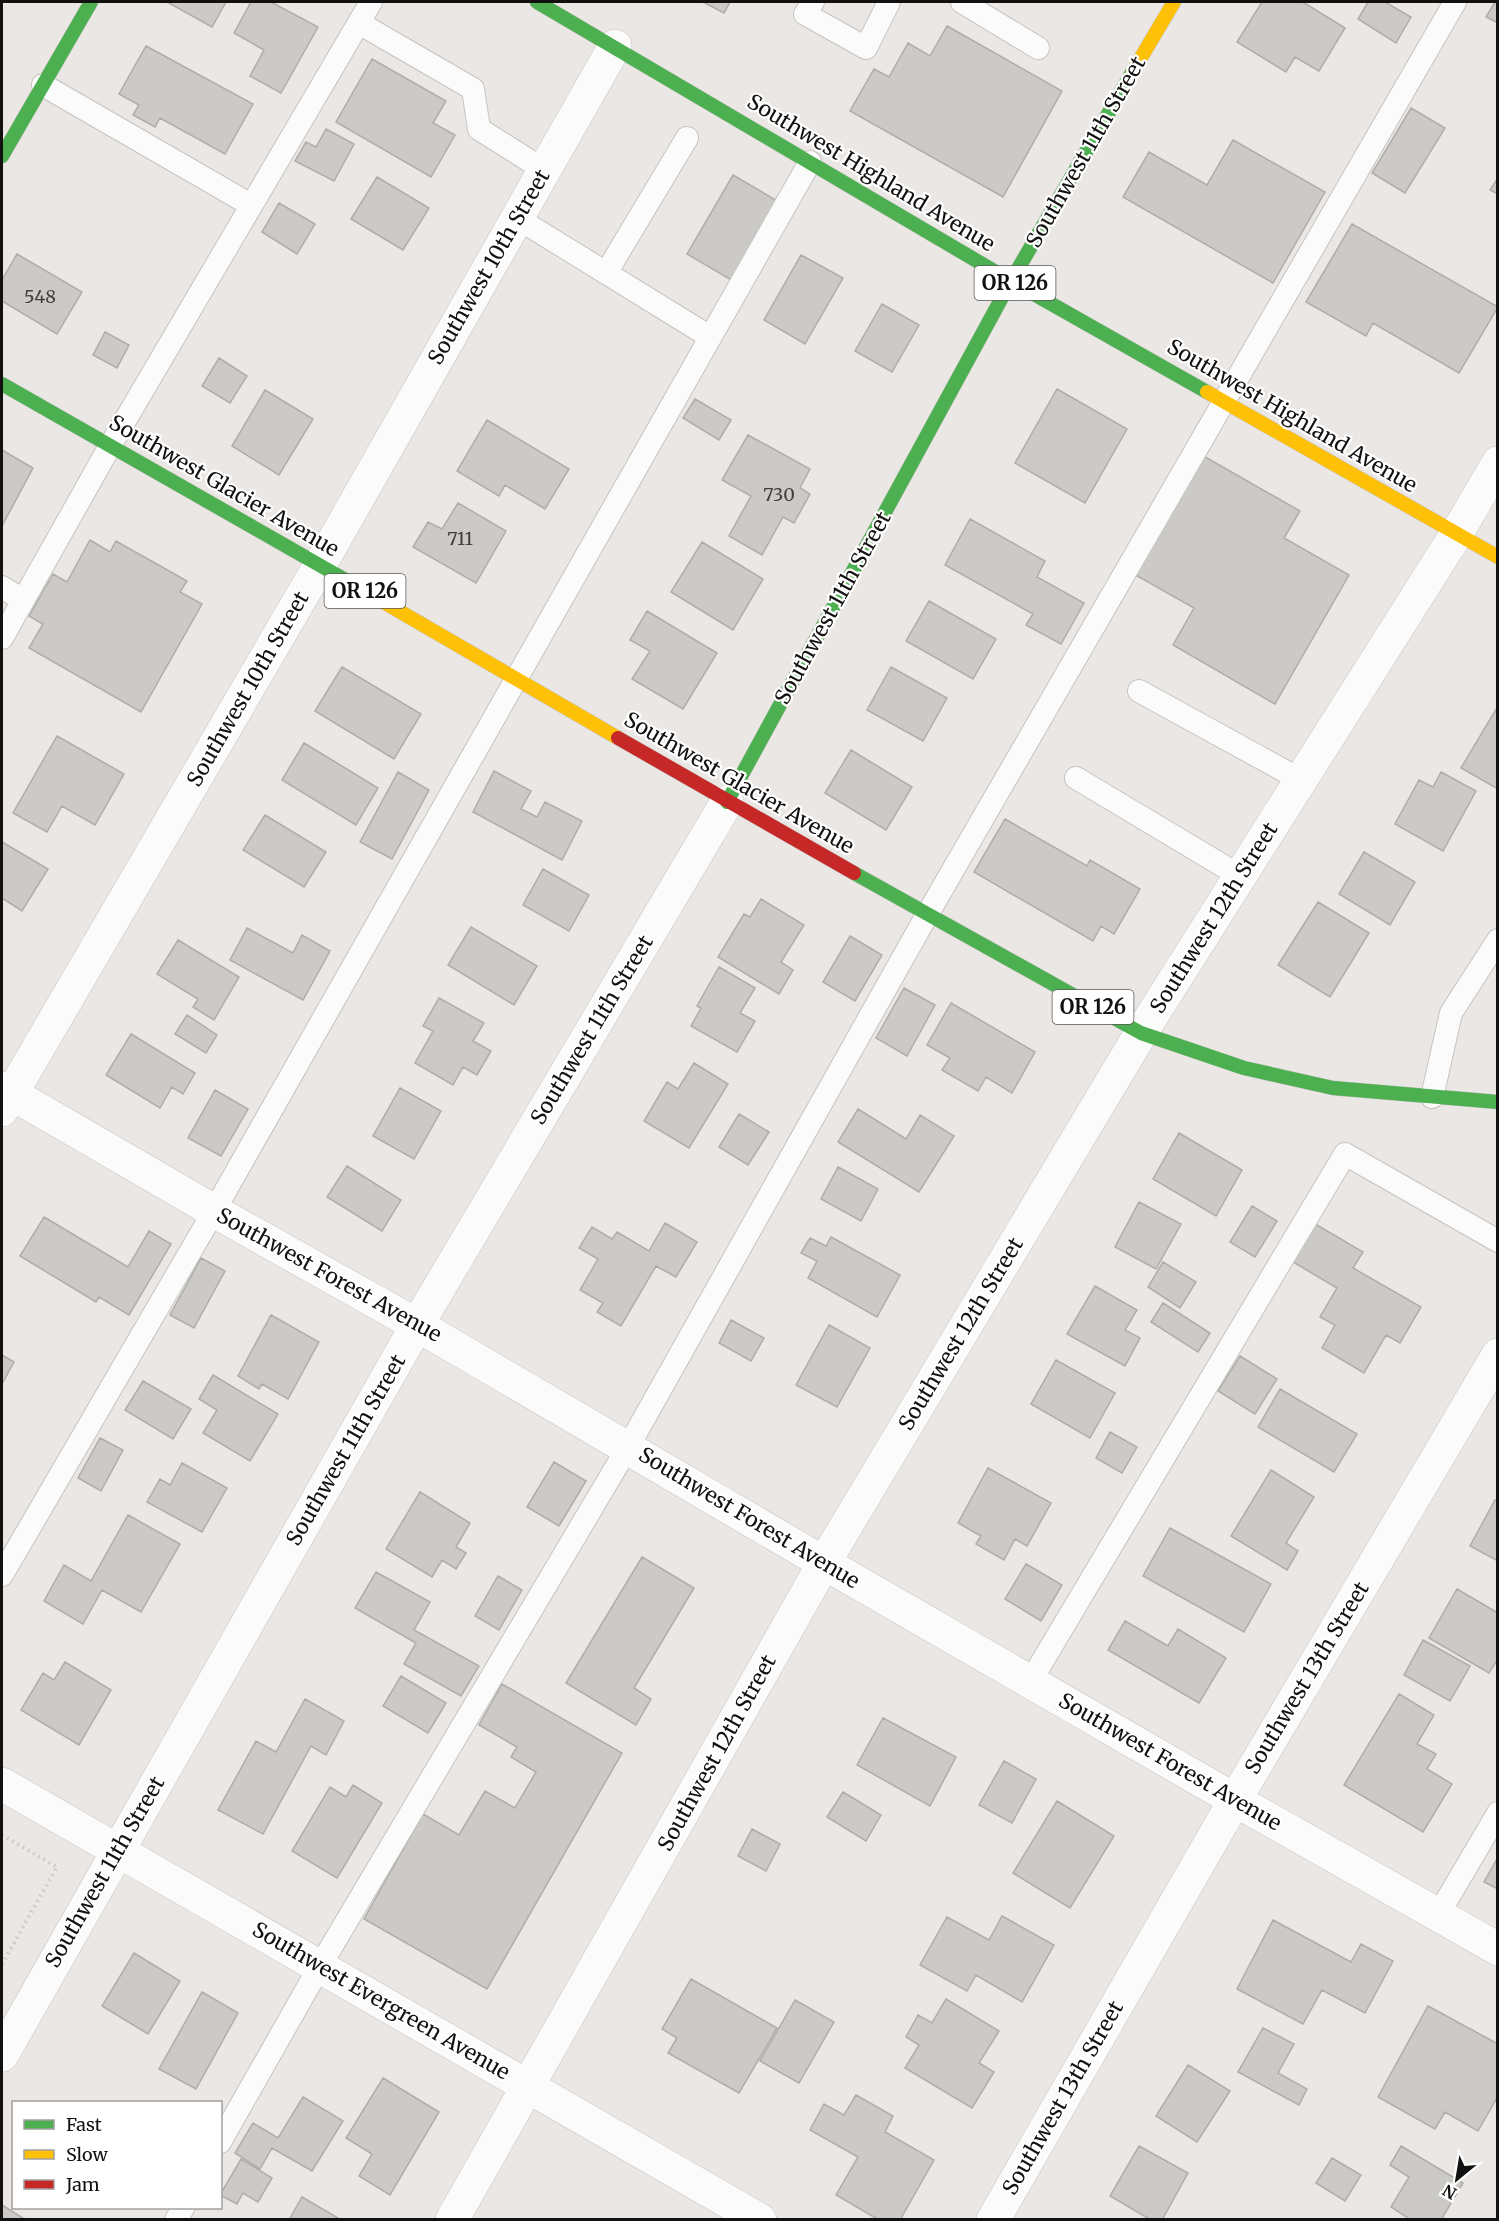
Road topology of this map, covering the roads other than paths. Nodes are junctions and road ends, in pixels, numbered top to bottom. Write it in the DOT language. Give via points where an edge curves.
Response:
graph roads {
  1 [pos="91,2"];
  2 [pos="371,2"];
  3 [pos="537,2"];
  4 [pos="813,2"];
  5 [pos="889,2"];
  6 [pos="962,2"];
  7 [pos="1455,2"];
  8 [pos="1167,4"];
  9 [pos="359,23"];
  10 [pos="615,46"];
  11 [pos="1038,48"];
  12 [pos="43,85"];
  13 [pos="687,138"];
  14 [pos="2,156"];
  15 [pos="810,162"];
  16 [pos="544,170"];
  17 [pos="251,205"];
  18 [pos="517,218"];
  19 [pos="606,273"];
  20 [pos="1011,281"];
  21 [pos="710,337"];
  22 [pos="2,384"];
  23 [pos="1224,401"];
  24 [pos="110,446"];
  25 [pos="1497,464"];
  26 [pos="1457,533"];
  27 [pos="1497,557"];
  28 [pos="320,565"];
  29 [pos="2,587"];
  30 [pos="23,600"];
  31 [pos="2,638"];
  32 [pos="515,678"];
  33 [pos="1139,691"];
  34 [pos="1076,778"];
  35 [pos="1301,780"];
  36 [pos="727,802"];
  37 [pos="1240,876"];
  38 [pos="927,915"];
  39 [pos="1497,940"];
  40 [pos="1141,1033"];
  41 [pos="5,1097"];
  42 [pos="1432,1097"];
  43 [pos="1497,1102"];
  44 [pos="214,1211"];
  45 [pos="1497,1241"];
  46 [pos="417,1325"];
  47 [pos="1497,1355"];
  48 [pos="628,1447"];
  49 [pos="824,1563"];
  50 [pos="2,1575"];
  51 [pos="1030,1682"];
  52 [pos="2,1784"];
  53 [pos="1235,1800"];
  54 [pos="1497,1812"];
  55 [pos="117,1850"];
  56 [pos="1438,1915"];
  57 [pos="1497,1949"];
  58 [pos="320,1966"];
  59 [pos="2,2055"];
  60 [pos="529,2086"];
  61 [pos="222,2138"];
  62 [pos="725,2211"];
  63 [pos="452,2220"];
  64 [pos="760,2220"];
  65 [pos="993,2220"];
  1 -- 12 [label="main road"];
  2 -- 9 [label="lane"];
  3 -- 10 [label="main road, Southwest Highland Avenue / OR 126"];
  4 -- 5 [label="lane" via="805,14 866,48"];
  6 -- 11 [label="lane"];
  7 -- 23 [label="lane"];
  8 -- 20 [label="main road, Southwest 11th Street"];
  9 -- 16 [label="lane" via="473,89 479,129"];
  9 -- 17 [label="lane"];
  10 -- 15 [label="main road, Southwest Highland Avenue / OR 126"];
  10 -- 16 [label="street, Southwest 10th Street"];
  12 -- 14 [label="main road"];
  12 -- 17 [label="lane"];
  13 -- 19 [label="lane"];
  15 -- 20 [label="main road, Southwest Highland Avenue / OR 126"];
  15 -- 21 [label="lane"];
  16 -- 18 [label="street, Southwest 10th Street"];
  17 -- 24 [label="lane"];
  18 -- 19 [label="lane"];
  18 -- 28 [label="street, Southwest 10th Street"];
  19 -- 21 [label="lane"];
  20 -- 23 [label="main road, Southwest Highland Avenue / OR 126"];
  20 -- 36 [label="main road, Southwest 11th Street"];
  21 -- 32 [label="lane"];
  22 -- 24 [label="main road, Southwest Glacier Avenue / OR 126"];
  23 -- 26 [label="main road, Southwest Highland Avenue / OR 126"];
  23 -- 38 [label="lane"];
  24 -- 28 [label="main road, Southwest Glacier Avenue / OR 126"];
  24 -- 30 [label="lane"];
  25 -- 26 [label="street, Southwest 12th Street"];
  26 -- 27 [label="main road, Southwest Highland Avenue / OR 126"];
  26 -- 35 [label="street, Southwest 12th Street"];
  28 -- 32 [label="main road, Southwest Glacier Avenue / OR 126"];
  28 -- 41 [label="street, Southwest 10th Street"];
  29 -- 30 [label="lane"];
  30 -- 31 [label="lane"];
  32 -- 36 [label="main road, Southwest Glacier Avenue / OR 126"];
  32 -- 44 [label="lane"];
  33 -- 35 [label="lane"];
  34 -- 37 [label="lane"];
  35 -- 37 [label="street, Southwest 12th Street"];
  36 -- 38 [label="main road, Southwest Glacier Avenue / OR 126"];
  36 -- 46 [label="street, Southwest 11th Street"];
  37 -- 40 [label="street, Southwest 12th Street"];
  38 -- 40 [label="main road, Southwest Glacier Avenue / OR 126"];
  38 -- 48 [label="lane"];
  39 -- 42 [label="lane" via="1452,1013"];
  40 -- 42 [label="main road, Southwest Glacier Avenue / OR 126" via="1244,1068 1333,1088"];
  40 -- 49 [label="street, Southwest 12th Street"];
  41 -- 44 [label="street, Southwest Forest Avenue"];
  42 -- 43 [label="main road, Southwest Glacier Avenue / OR 126"];
  44 -- 46 [label="street, Southwest Forest Avenue"];
  44 -- 50 [label="lane"];
  45 -- 51 [label="lane" via="1345,1154"];
  46 -- 48 [label="street, Southwest Forest Avenue"];
  46 -- 55 [label="street, Southwest 11th Street"];
  47 -- 53 [label="street, Southwest 13th Street"];
  48 -- 49 [label="street, Southwest Forest Avenue"];
  48 -- 58 [label="lane"];
  49 -- 51 [label="street, Southwest Forest Avenue"];
  49 -- 60 [label="street, Southwest 12th Street"];
  51 -- 53 [label="street, Southwest Forest Avenue"];
  52 -- 55 [label="street, Southwest Evergreen Avenue"];
  53 -- 56 [label="street, Southwest Forest Avenue"];
  53 -- 65 [label="street, Southwest 13th Street"];
  54 -- 56 [label="lane"];
  55 -- 58 [label="street, Southwest Evergreen Avenue"];
  55 -- 59 [label="street, Southwest 11th Street"];
  56 -- 57 [label="street, Southwest Forest Avenue"];
  58 -- 60 [label="street, Southwest Evergreen Avenue"];
  58 -- 61 [label="lane"];
  60 -- 62 [label="street, Southwest Evergreen Avenue"];
  60 -- 63 [label="street, Southwest 12th Street"];
  62 -- 64 [label="street, Southwest Evergreen Avenue"];
}
